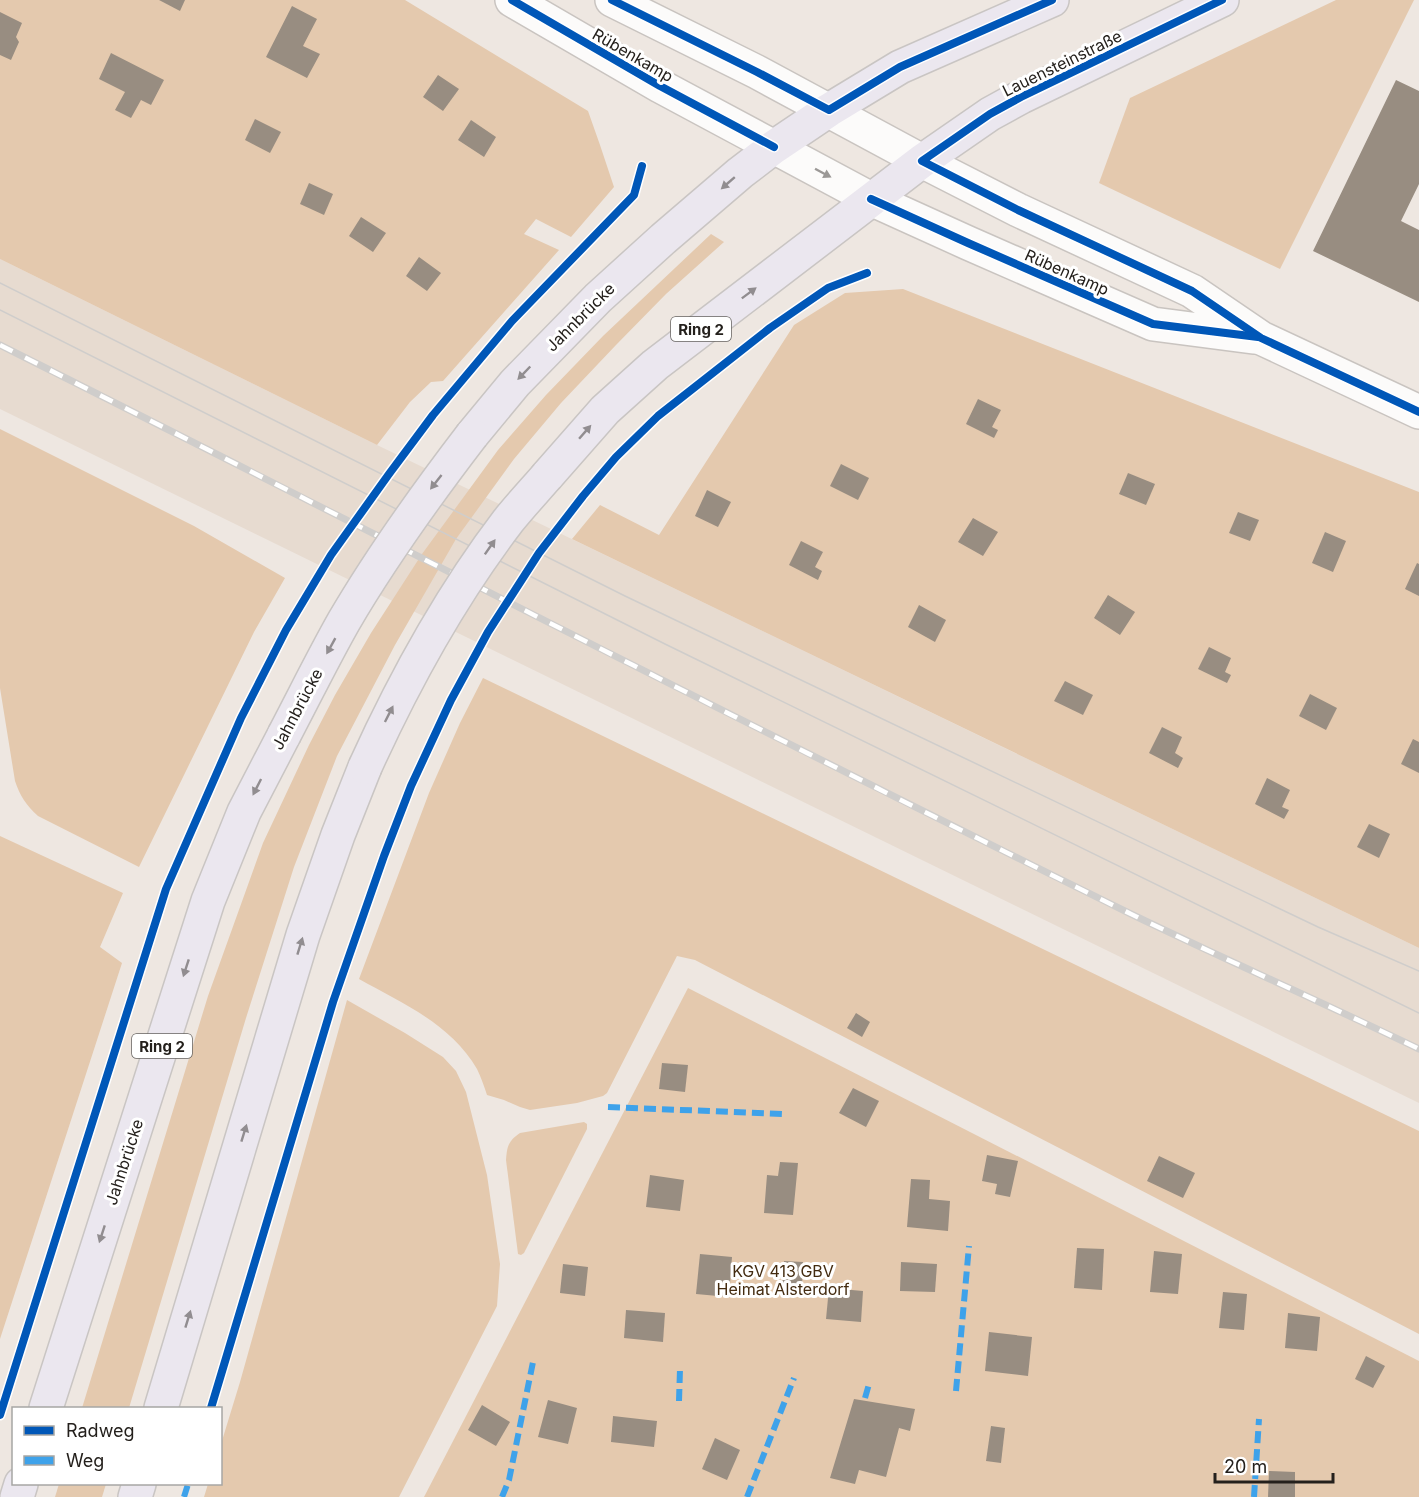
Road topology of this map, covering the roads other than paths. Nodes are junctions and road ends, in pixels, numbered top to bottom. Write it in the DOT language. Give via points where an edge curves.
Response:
graph roads {
  1 [pos="512,0"];
  2 [pos="612,0"];
  3 [pos="1052,0"];
  4 [pos="1222,0"];
  5 [pos="829,110"];
  6 [pos="774,147"];
  7 [pos="922,161"];
  8 [pos="871,199"];
  9 [pos="1261,338"];
  10 [pos="1419,412"];
  11 [pos="46,1407"];
  12 [pos="161,1407"];
  1 -- 6 [label="street, Rübenkamp"];
  2 -- 5 [label="street, Rübenkamp"];
  3 -- 5 [label="main road, Ring 2" via="900,67"];
  4 -- 7 [label="main road, Lauensteinstraße / Ring 2" via="1021,97"];
  5 -- 6 [label="main road, Ring 2"];
  5 -- 7 [label="street, Rübenkamp"];
  6 -- 8 [label="street, Rübenkamp, one-way"];
  6 -- 11 [label="main road, Jahnbrücke / Ring 2, one-way, bridge" via="598,298 515,383 430,490 345,621 244,812 208,902"];
  7 -- 8 [label="main road, Lauensteinstraße / Ring 2"];
  7 -- 9 [label="street, Rübenkamp" via="1192,291"];
  8 -- 9 [label="street, Rübenkamp" via="1153,324"];
  12 -- 8 [label="main road, Ring 2, one-way, bridge" via="303,935 338,835 388,716 459,591 508,520 627,389"];
  9 -- 10 [label="street, Rübenkamp"];
}
